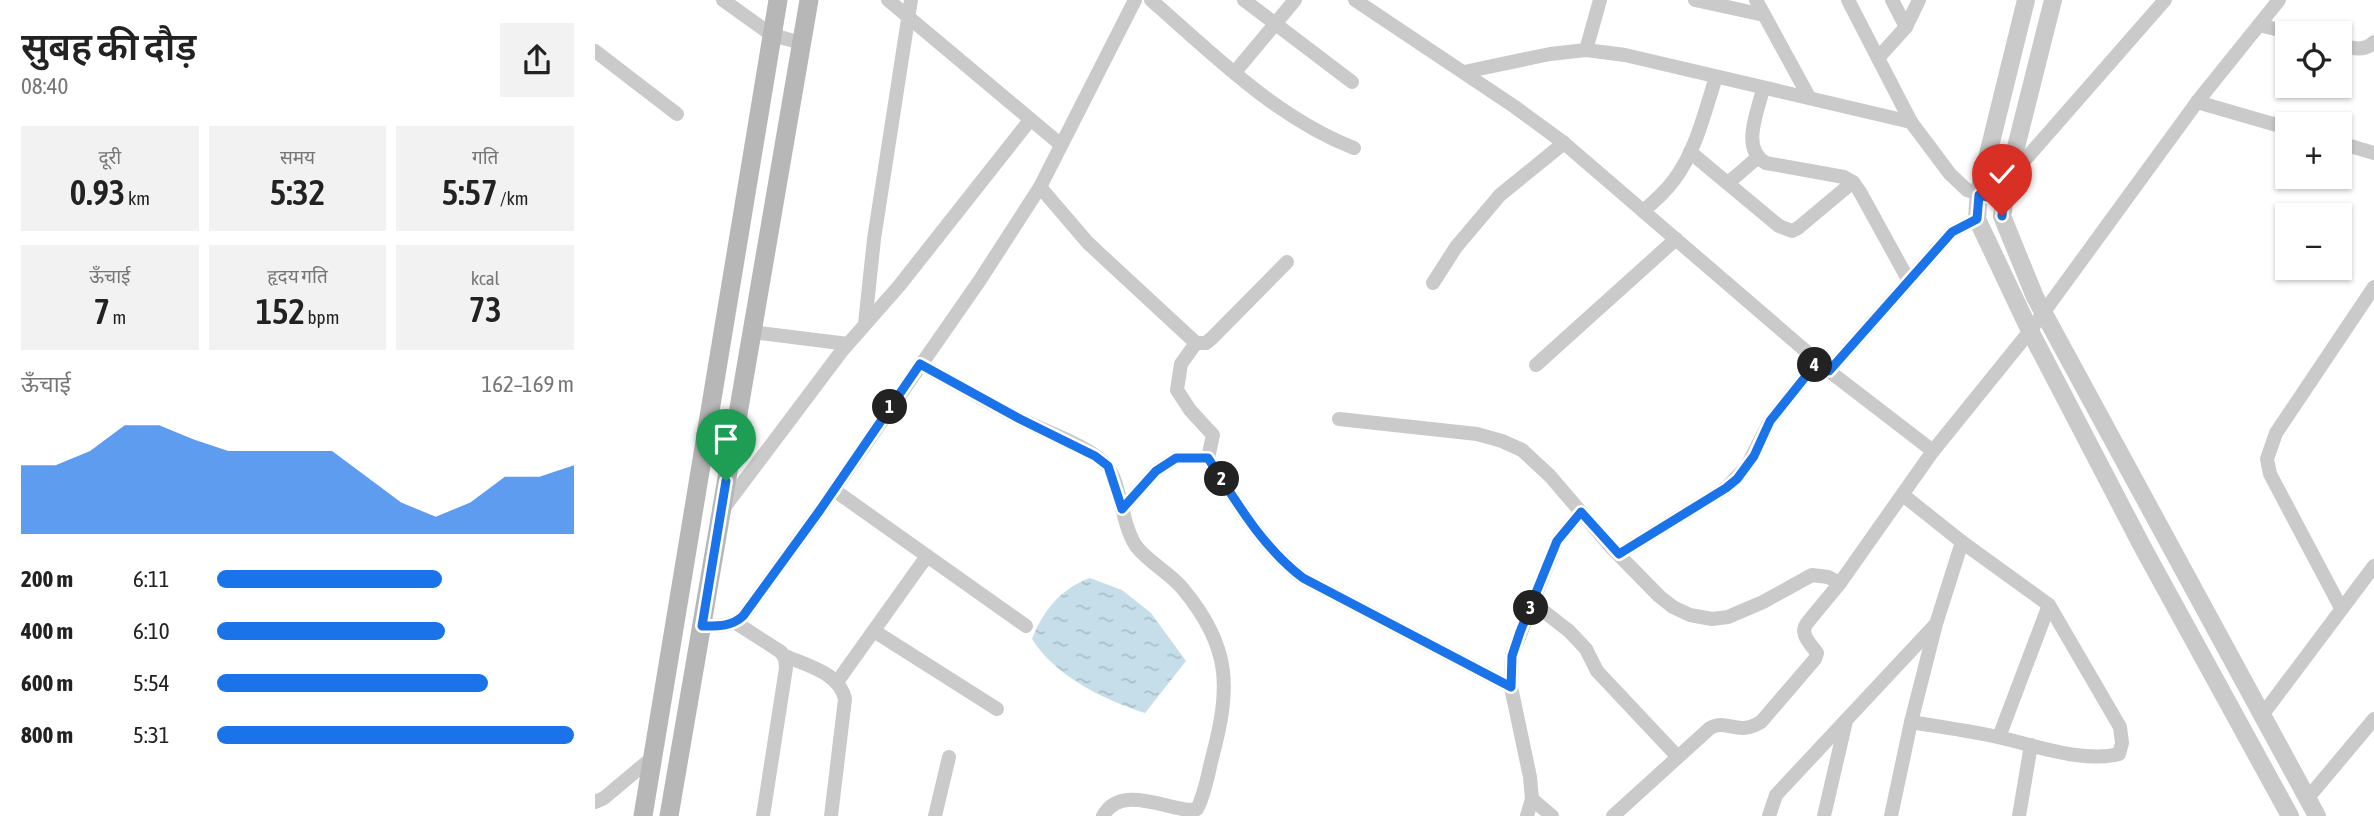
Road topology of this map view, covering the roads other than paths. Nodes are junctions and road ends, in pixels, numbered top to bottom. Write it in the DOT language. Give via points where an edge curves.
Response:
graph roads {
  1 [pos="723,0"];
  2 [pos="778,0"];
  3 [pos="809,0"];
  4 [pos="888,0"];
  5 [pos="911,0"];
  6 [pos="1136,0"];
  7 [pos="1151,0"];
  8 [pos="1244,0"];
  9 [pos="1295,0"];
  10 [pos="1355,0"];
  11 [pos="1600,0"];
  12 [pos="1695,0"];
  13 [pos="1756,0"];
  14 [pos="1848,0"];
  15 [pos="1892,0"];
  16 [pos="1919,0"];
  17 [pos="2026,0"];
  18 [pos="2053,0"];
  19 [pos="2165,0"];
  20 [pos="2279,0"];
  21 [pos="908,15"];
  22 [pos="1764,15"];
  23 [pos="1274,24"];
  24 [pos="2259,25"];
  25 [pos="1906,27"];
  26 [pos="2275,29"];
  27 [pos="772,35"];
  28 [pos="802,43"];
  29 [pos="2374,43"];
  30 [pos="2352,47"];
  31 [pos="1586,50"];
  32 [pos="595,51"];
  33 [pos="1878,58"];
  34 [pos="1235,72"];
  35 [pos="1464,72"];
  36 [pos="1716,77"];
  37 [pos="1352,82"];
  38 [pos="1763,89"];
  39 [pos="1809,97"];
  40 [pos="2197,102"];
  41 [pos="677,114"];
  42 [pos="1030,120"];
  43 [pos="1910,122"];
  44 [pos="2275,125"];
  45 [pos="1564,143"];
  46 [pos="1060,144"];
  47 [pos="2352,147"];
  48 [pos="1354,148"];
  49 [pos="1690,152"];
  50 [pos="2374,153"];
  51 [pos="1757,158"];
  52 [pos="2008,179"];
  53 [pos="1853,182"];
  54 [pos="1728,183"];
  55 [pos="1040,187"];
  56 [pos="1979,195"];
  57 [pos="2003,201"];
  58 [pos="1643,211"];
  59 [pos="1977,219"];
  60 [pos="1676,239"];
  61 [pos="1287,262"];
  62 [pos="1909,281"];
  63 [pos="1433,283"];
  64 [pos="2374,287"];
  65 [pos="2043,312"];
  66 [pos="865,325"];
  67 [pos="752,331"];
  68 [pos="2030,331"];
  69 [pos="1196,343"];
  70 [pos="848,344"];
  71 [pos="920,364"];
  72 [pos="1537,365"];
  73 [pos="1824,366"];
  74 [pos="1339,419"];
  75 [pos="1933,451"];
  76 [pos="1208,458"];
  77 [pos="699,477"];
  78 [pos="726,481"];
  79 [pos="834,490"];
  80 [pos="1903,495"];
  81 [pos="1122,509"];
  82 [pos="1581,512"];
  83 [pos="720,514"];
  84 [pos="1962,542"];
  85 [pos="1619,554"];
  86 [pos="927,556"];
  87 [pos="2374,566"];
  88 [pos="1840,583"];
  89 [pos="1533,603"];
  90 [pos="2049,605"];
  91 [pos="2341,608"];
  92 [pos="736,622"];
  93 [pos="1936,624"];
  94 [pos="702,626"];
  95 [pos="1026,626"];
  96 [pos="874,631"];
  97 [pos="783,654"];
  98 [pos="837,682"];
  99 [pos="1511,687"];
  100 [pos="997,709"];
  101 [pos="2263,714"];
  102 [pos="1846,720"];
  103 [pos="2374,721"];
  104 [pos="1911,722"];
  105 [pos="1999,737"];
  106 [pos="2031,745"];
  107 [pos="1677,756"];
  108 [pos="653,757"];
  109 [pos="949,757"];
  110 [pos="1532,799"];
  111 [pos="595,802"];
  112 [pos="2312,811"];
  113 [pos="1195,814"];
  114 [pos="643,816"];
  115 [pos="669,816"];
  116 [pos="763,816"];
  117 [pos="831,816"];
  118 [pos="935,816"];
  119 [pos="1103,816"];
  120 [pos="1527,816"];
  121 [pos="1552,816"];
  122 [pos="1613,816"];
  123 [pos="1769,816"];
  124 [pos="1824,816"];
  125 [pos="1891,816"];
  126 [pos="2019,816"];
  127 [pos="2290,816"];
  1 -- 27 [label="street"];
  2 -- 27 [label="main road"];
  3 -- 28 [label="main road"];
  4 -- 21 [label="street"];
  5 -- 21 [label="street"];
  6 -- 46 [label="street"];
  7 -- 34 [label="street"];
  8 -- 23 [label="street"];
  9 -- 23 [label="street"];
  10 -- 35 [label="street"];
  11 -- 31 [label="street"];
  12 -- 22 [label="street"];
  13 -- 22 [label="street"];
  14 -- 33 [label="street"];
  15 -- 25 [label="street"];
  16 -- 25 [label="street"];
  17 -- 56 [label="street"];
  18 -- 52 [label="street"];
  19 -- 52 [label="street"];
  20 -- 24 [label="street"];
  21 -- 42 [label="street"];
  21 -- 66 [label="street"];
  22 -- 39 [label="street"];
  23 -- 34 [label="street"];
  23 -- 37 [label="street"];
  24 -- 26 [label="street"];
  24 -- 40 [label="street"];
  25 -- 33 [label="street"];
  27 -- 28 [label="street"];
  27 -- 77 [label="main road"];
  28 -- 67 [label="main road"];
  29 -- 30 [label="street"];
  31 -- 35 [label="street"];
  31 -- 36 [label="street"];
  32 -- 41 [label="street"];
  33 -- 43 [label="street"];
  34 -- 48 [label="street" via="1289,116"];
  35 -- 45 [label="street"];
  36 -- 38 [label="street"];
  36 -- 49 [label="street"];
  38 -- 39 [label="street"];
  38 -- 51 [label="street" via="1752,135"];
  39 -- 43 [label="street"];
  40 -- 44 [label="street"];
  40 -- 65 [label="street"];
  42 -- 46 [label="street"];
  42 -- 66 [label="street"];
  43 -- 56 [label="street" via="1955,179"];
  45 -- 58 [label="street"];
  45 -- 63 [label="street" via="1493,204"];
  46 -- 55 [label="street"];
  47 -- 50 [label="street"];
  49 -- 54 [label="street"];
  49 -- 58 [label="street" via="1674,180"];
  51 -- 53 [label="street"];
  51 -- 54 [label="street"];
  52 -- 57 [label="street"];
  53 -- 54 [label="street" via="1792,231 1779,226"];
  53 -- 62 [label="street"];
  55 -- 69 [label="street" via="1089,243"];
  55 -- 71 [label="street"];
  56 -- 57 [label="street"];
  56 -- 59 [label="street"];
  57 -- 65 [label="street" via="2002,216"];
  58 -- 60 [label="street"];
  59 -- 62 [label="street" via="1952,232"];
  59 -- 68 [label="street"];
  60 -- 72 [label="street"];
  60 -- 73 [label="street"];
  61 -- 69 [label="street" via="1212,338"];
  62 -- 73 [label="street"];
  64 -- 91 [label="street" via="2276,433 2267,459 2270,474"];
  65 -- 68 [label="street"];
  65 -- 101 [label="street"];
  66 -- 70 [label="street"];
  67 -- 70 [label="street"];
  67 -- 78 [label="main road"];
  68 -- 75 [label="street"];
  68 -- 127 [label="street"];
  69 -- 76 [label="street" via="1181,364 1177,390 1213,435"];
  70 -- 83 [label="street"];
  71 -- 79 [label="street"];
  71 -- 81 [label="street" via="1095,456 1108,466"];
  73 -- 75 [label="street"];
  73 -- 85 [label="street" via="1770,421 1737,479"];
  74 -- 82 [label="street" via="1477,434 1502,441 1522,450"];
  75 -- 80 [label="street"];
  76 -- 81 [label="street" via="1176,458 1156,471"];
  76 -- 99 [label="street" via="1284,564"];
  77 -- 78 [label="main road"];
  77 -- 108 [label="main road"];
  78 -- 83 [label="main road"];
  79 -- 86 [label="street"];
  79 -- 92 [label="street"];
  80 -- 84 [label="street"];
  80 -- 88 [label="street"];
  81 -- 113 [label="street" via="1137,548 1181,586 1204,616 1220,652 1224,676 1221,726"];
  82 -- 85 [label="street"];
  82 -- 89 [label="street" via="1557,541"];
  83 -- 94 [label="main road"];
  84 -- 90 [label="street"];
  84 -- 93 [label="street"];
  85 -- 88 [label="street" via="1673,607 1712,620 1763,602 1812,575"];
  86 -- 95 [label="street"];
  86 -- 96 [label="street"];
  87 -- 91 [label="street"];
  88 -- 107 [label="street" via="1804,628 1817,653 1815,659 1761,722 1743,729 1715,725"];
  89 -- 99 [label="street" via="1512,656"];
  89 -- 107 [label="street" via="1587,649 1597,671"];
  90 -- 105 [label="street"];
  90 -- 106 [label="street" via="2120,727 2122,743 2119,754 2106,757"];
  91 -- 101 [label="street"];
  92 -- 94 [label="street"];
  92 -- 97 [label="street"];
  93 -- 102 [label="street"];
  93 -- 104 [label="street"];
  94 -- 115 [label="main road"];
  96 -- 98 [label="street"];
  96 -- 100 [label="street"];
  97 -- 98 [label="street"];
  97 -- 116 [label="street" via="786,668"];
  98 -- 117 [label="street" via="845,699"];
  99 -- 110 [label="street"];
  101 -- 112 [label="street"];
  102 -- 123 [label="street" via="1776,795"];
  102 -- 124 [label="street"];
  103 -- 112 [label="street"];
  104 -- 105 [label="street"];
  104 -- 125 [label="street"];
  105 -- 106 [label="street"];
  106 -- 126 [label="street"];
  107 -- 122 [label="street"];
  108 -- 111 [label="street"];
  108 -- 114 [label="main road"];
  109 -- 118 [label="street"];
  110 -- 120 [label="street"];
  110 -- 121 [label="street"];
  113 -- 119 [label="street" via="1159,804 1122,801 1108,807"];
}
